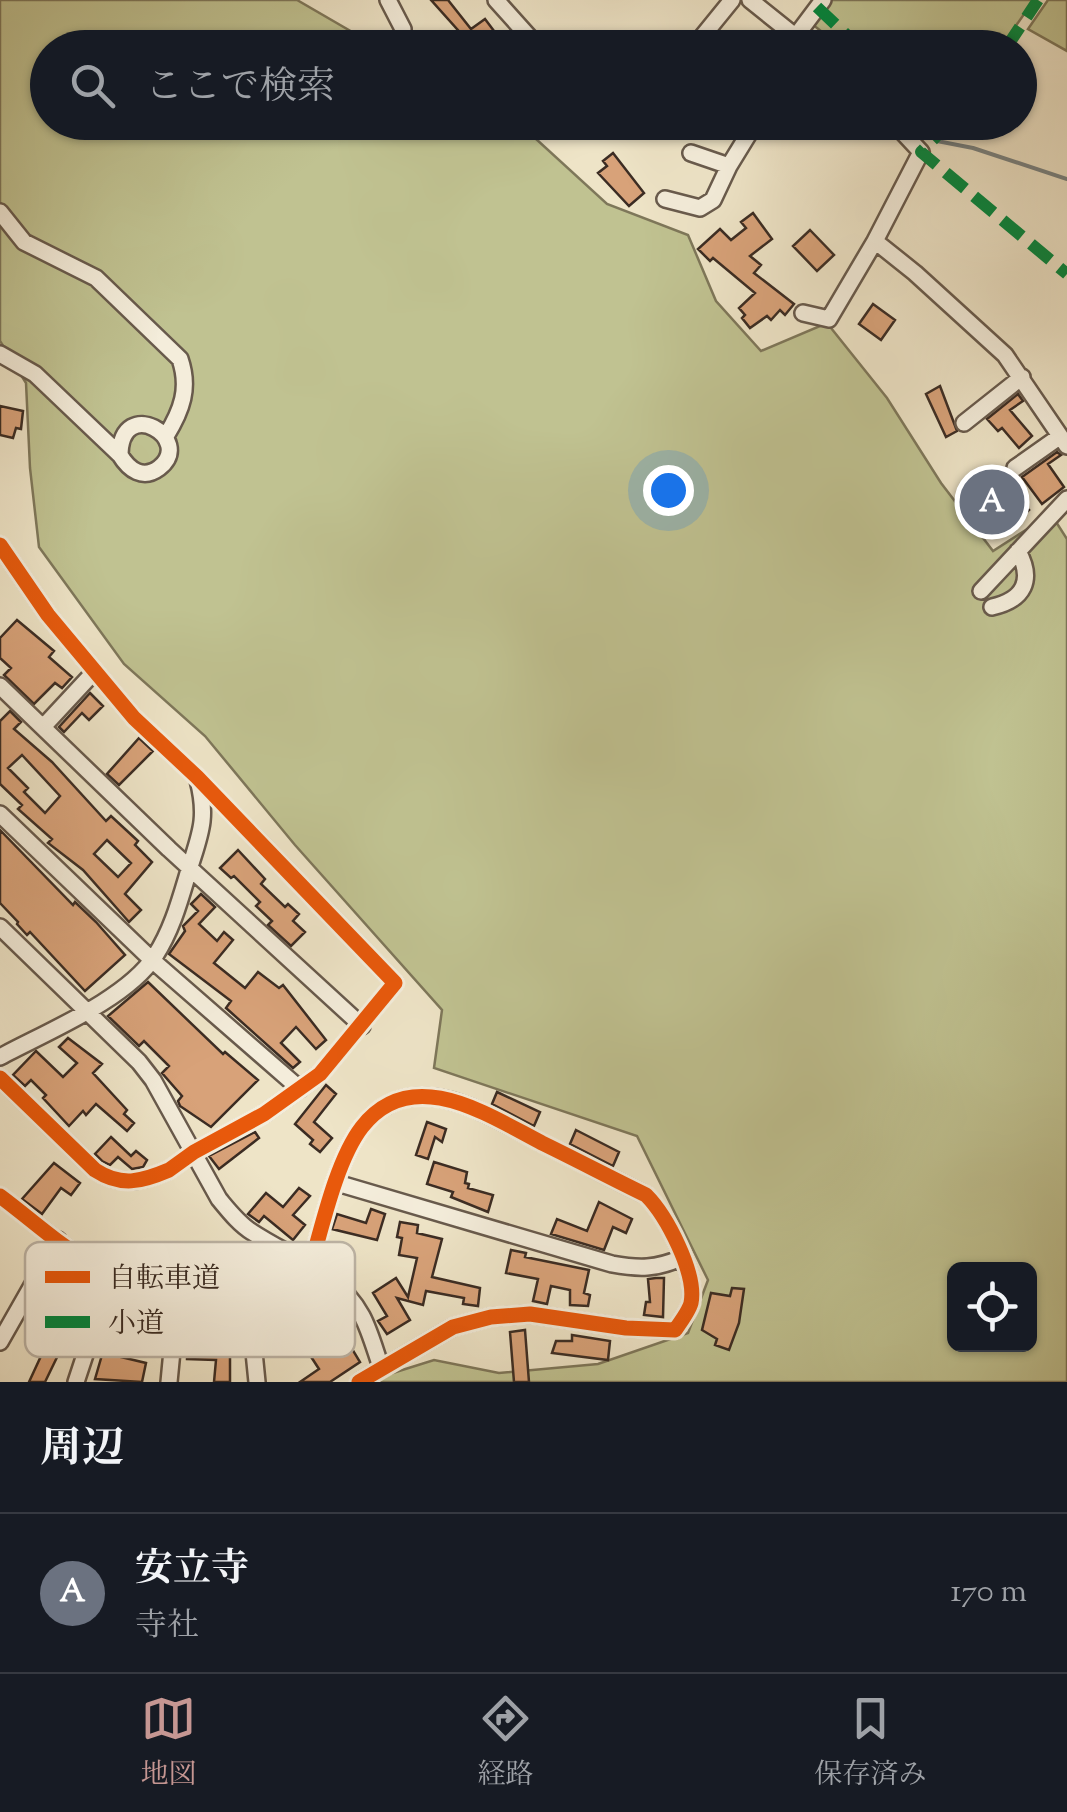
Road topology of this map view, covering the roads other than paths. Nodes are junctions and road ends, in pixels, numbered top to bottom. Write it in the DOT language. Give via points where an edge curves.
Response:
graph roads {
  1 [pos="388,0"];
  2 [pos="496,0"];
  3 [pos="732,0"];
  4 [pos="750,0"];
  5 [pos="822,0"];
  6 [pos="403,28"];
  7 [pos="523,30"];
  8 [pos="708,30"];
  9 [pos="788,30"];
  10 [pos="800,30"];
  11 [pos="745,140"];
  12 [pos="909,140"];
  13 [pos="691,152"];
  14 [pos="728,166"];
  15 [pos="665,199"];
  16 [pos="0,212"];
  17 [pos="874,241"];
  18 [pos="803,313"];
  19 [pos="0,354"];
  20 [pos="1022,376"];
  21 [pos="964,423"];
  22 [pos="166,436"];
  23 [pos="1063,441"];
  24 [pos="120,455"];
  25 [pos="1015,468"];
  26 [pos="1067,499"];
  27 [pos="0,545"];
  28 [pos="1018,551"];
  29 [pos="981,591"];
  30 [pos="992,607"];
  31 [pos="96,671"];
  32 [pos="0,686"];
  33 [pos="43,727"];
  34 [pos="198,776"];
  35 [pos="0,814"];
  36 [pos="190,868"];
  37 [pos="0,927"];
  38 [pos="152,960"];
  39 [pos="86,1010"];
  40 [pos="362,1026"];
  41 [pos="0,1058"];
  42 [pos="0,1078"];
  43 [pos="300,1089"];
  44 [pos="194,1152"];
  45 [pos="337,1183"];
  46 [pos="1,1198"];
  47 [pos="58,1240"];
  48 [pos="61,1242"];
  49 [pos="271,1242"];
  50 [pos="319,1242"];
  51 [pos="681,1258"];
  52 [pos="25,1298"];
  53 [pos="355,1306"];
  54 [pos="0,1342"];
  55 [pos="84,1357"];
  56 [pos="172,1357"];
  57 [pos="254,1357"];
  58 [pos="381,1367"];
  59 [pos="76,1382"];
  60 [pos="170,1382"];
  61 [pos="257,1382"];
  62 [pos="359,1382"];
  1 -- 6 [label="street"];
  2 -- 7 [label="street"];
  3 -- 8 [label="street"];
  4 -- 9 [label="street"];
  5 -- 10 [label="street"];
  11 -- 14 [label="street"];
  12 -- 17 [label="street" via="921,152"];
  13 -- 14 [label="street"];
  14 -- 15 [label="street" via="713,200 700,208"];
  16 -- 22 [label="street" via="24,242 96,278 180,359 185,394"];
  17 -- 18 [label="street" via="829,319"];
  17 -- 20 [label="street"];
  19 -- 24 [label="street" via="35,374"];
  20 -- 21 [label="street"];
  20 -- 23 [label="street"];
  22 -- 24 [label="street" via="141,424 120,441"];
  22 -- 24 [label="street" via="165,463 154,472 127,468"];
  23 -- 25 [label="street"];
  26 -- 28 [label="street"];
  27 -- 31 [label="street"];
  28 -- 29 [label="street"];
  28 -- 30 [label="street" via="1026,582 1007,604"];
  31 -- 33 [label="street"];
  31 -- 34 [label="street" via="134,718"];
  32 -- 33 [label="street"];
  33 -- 36 [label="street"];
  34 -- 36 [label="street" via="204,821"];
  34 -- 40 [label="street" via="396,984"];
  35 -- 38 [label="street"];
  36 -- 38 [label="street"];
  36 -- 40 [label="street"];
  37 -- 39 [label="street"];
  38 -- 39 [label="street"];
  38 -- 43 [label="street"];
  39 -- 41 [label="street"];
  39 -- 44 [label="street" via="153,1080"];
  40 -- 43 [label="street"];
  42 -- 44 [label="street" via="109,1180 146,1180"];
  43 -- 44 [label="street"];
  44 -- 49 [label="street" via="232,1215"];
  45 -- 50 [label="street"];
  45 -- 51 [label="street" via="612,1264 658,1268"];
  45 -- 51 [label="street" via="361,1128 396,1099 461,1101 646,1196 667,1220"];
  46 -- 47 [label="street"];
  47 -- 48 [label="street"];
  51 -- 58 [label="street" via="691,1303 676,1330 491,1316 453,1327"];
  52 -- 54 [label="street"];
  53 -- 58 [label="street"];
  55 -- 59 [label="street"];
  56 -- 60 [label="street"];
  57 -- 61 [label="street"];
  58 -- 62 [label="street"];
}
